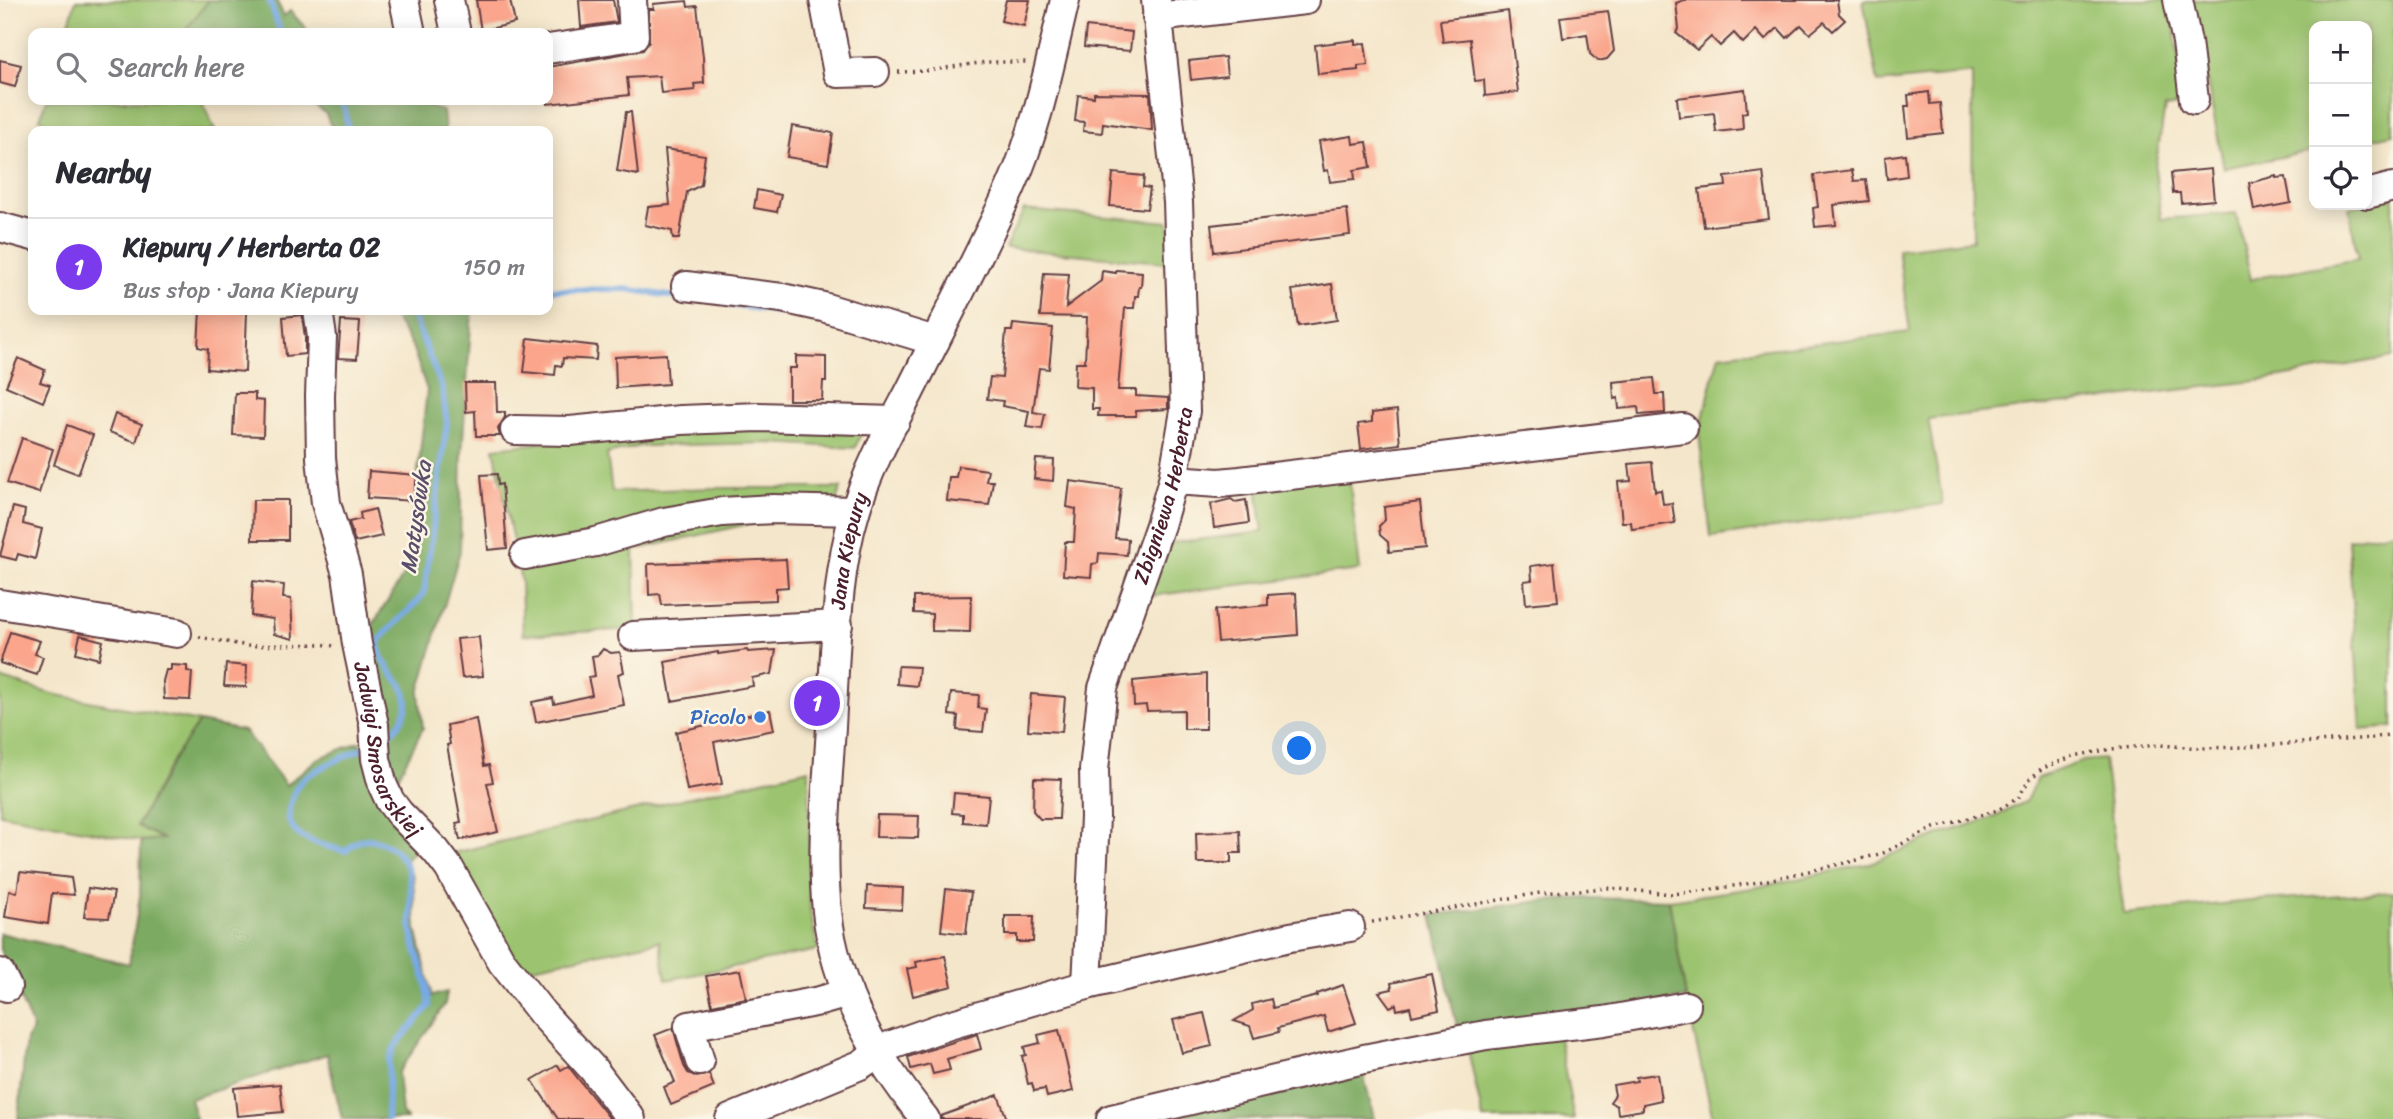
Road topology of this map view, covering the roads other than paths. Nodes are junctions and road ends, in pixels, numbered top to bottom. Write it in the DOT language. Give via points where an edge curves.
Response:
graph roads {
  1 [pos="404,0"];
  2 [pos="449,0"];
  3 [pos="632,0"];
  4 [pos="824,0"];
  5 [pos="1065,0"];
  6 [pos="1305,0"];
  7 [pos="2178,0"];
  8 [pos="1157,9"];
  9 [pos="410,28"];
  10 [pos="455,28"];
  11 [pos="553,48"];
  12 [pos="875,72"];
  13 [pos="2194,100"];
  14 [pos="2393,187"];
  15 [pos="2372,193"];
  16 [pos="0,227"];
  17 [pos="28,235"];
  18 [pos="686,286"];
  19 [pos="319,315"];
  20 [pos="935,341"];
  21 [pos="895,421"];
  22 [pos="1683,428"];
  23 [pos="516,430"];
  24 [pos="1173,480"];
  25 [pos="855,511"];
  26 [pos="525,555"];
  27 [pos="0,604"];
  28 [pos="838,625"];
  29 [pos="177,633"];
  30 [pos="634,636"];
  31 [pos="1350,927"];
  32 [pos="1087,985"];
  33 [pos="848,993"];
  34 [pos="1686,1006"];
  35 [pos="877,1054"];
  36 [pos="699,1061"];
  37 [pos="631,1119"];
  38 [pos="730,1119"];
  39 [pos="925,1119"];
  40 [pos="1111,1119"];
  1 -- 9 [label="street"];
  2 -- 10 [label="street"];
  3 -- 11 [label="street" via="634,36"];
  4 -- 12 [label="street" via="838,73"];
  5 -- 20 [label="street, Jana Kiepury" via="1035,118 1012,185"];
  6 -- 8 [label="street"];
  7 -- 13 [label="street"];
  8 -- 24 [label="street, Zbigniewa Herberta" via="1182,279 1185,411"];
  14 -- 15 [label="street"];
  16 -- 17 [label="street"];
  18 -- 20 [label="street" via="823,307"];
  19 -- 37 [label="street, Jadwigi Smosarskiej" via="323,480 346,574 376,759 390,801 449,868 502,962"];
  20 -- 21 [label="street, Jana Kiepury"];
  21 -- 23 [label="street" via="759,417 570,431"];
  21 -- 25 [label="street, Jana Kiepury"];
  22 -- 24 [label="street" via="1240,481"];
  24 -- 32 [label="street, Zbigniewa Herberta" via="1104,688 1094,770"];
  25 -- 26 [label="street" via="722,512"];
  25 -- 28 [label="street, Jana Kiepury" via="842,572"];
  27 -- 29 [label="street"];
  28 -- 30 [label="street"];
  28 -- 33 [label="street, Jana Kiepury" via="825,886 830,931"];
  31 -- 32 [label="street"];
  32 -- 35 [label="street" via="948,1025"];
  33 -- 35 [label="street, Jana Kiepury"];
  33 -- 36 [label="street" via="689,1026"];
  34 -- 40 [label="street" via="1377,1056"];
  35 -- 38 [label="street"];
  35 -- 39 [label="street, Jana Kiepury"];
}
